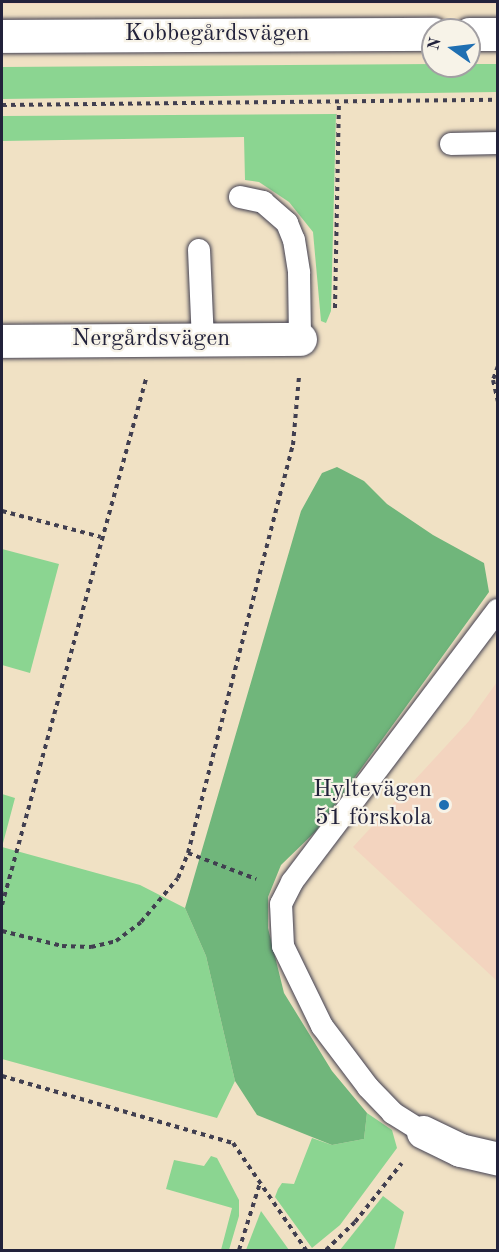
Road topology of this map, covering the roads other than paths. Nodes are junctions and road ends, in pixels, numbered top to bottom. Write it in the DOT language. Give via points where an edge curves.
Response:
graph roads {
  1 [pos="421,34"];
  2 [pos="481,34"];
  3 [pos="498,34"];
  4 [pos="2,36"];
  5 [pos="498,143"];
  6 [pos="451,144"];
  7 [pos="240,197"];
  8 [pos="199,250"];
  9 [pos="300,339"];
  10 [pos="203,340"];
  11 [pos="2,341"];
  12 [pos="498,610"];
  13 [pos="423,1132"];
  14 [pos="498,1159"];
  1 -- 4 [label="street, Kobbegårdsvägen"];
  2 -- 3 [label="street"];
  5 -- 6 [label="lane"];
  7 -- 9 [label="lane" via="264,202 287,223 299,273"];
  8 -- 10 [label="lane"];
  9 -- 10 [label="street, Nergårdsvägen"];
  10 -- 11 [label="street, Nergårdsvägen"];
  12 -- 13 [label="lane" via="287,891 279,920 283,946 322,1026 368,1087 393,1113"];
  13 -- 14 [label="street" via="460,1150"];
}
